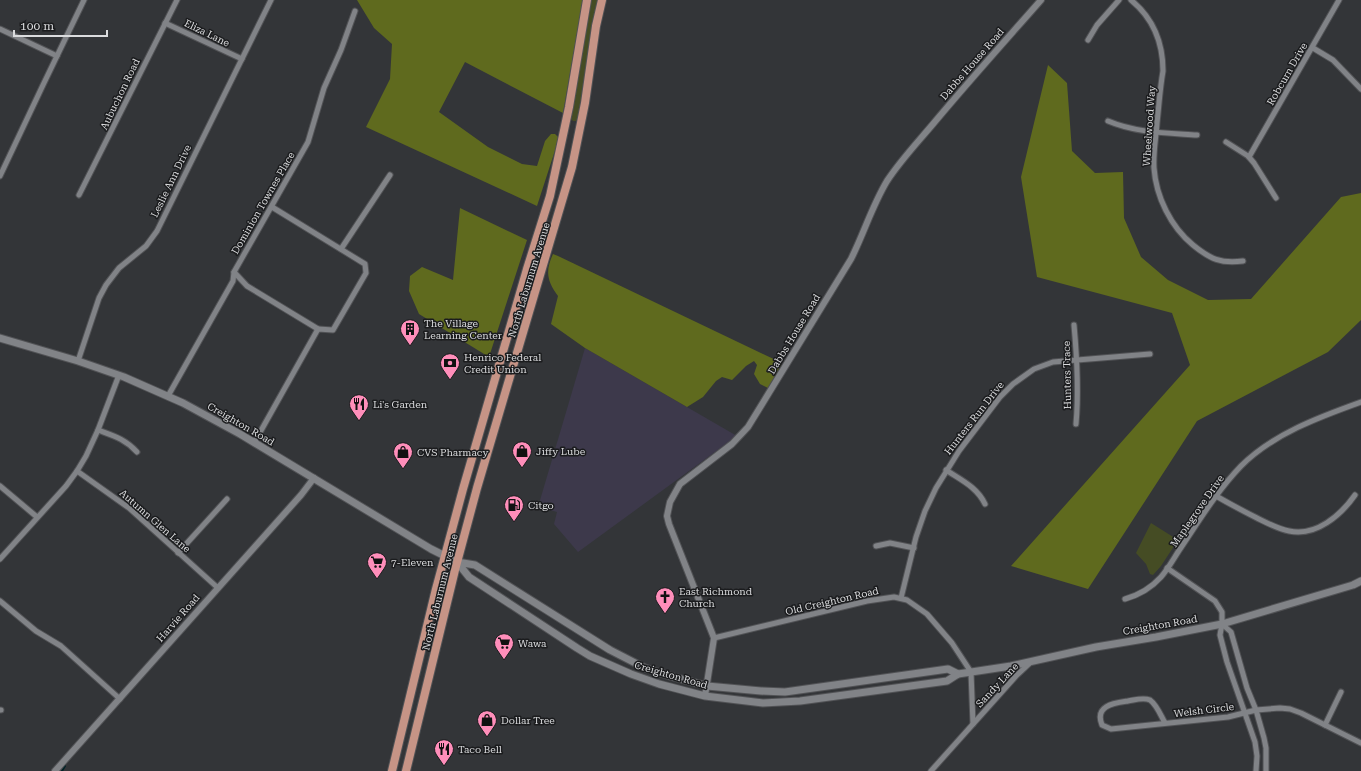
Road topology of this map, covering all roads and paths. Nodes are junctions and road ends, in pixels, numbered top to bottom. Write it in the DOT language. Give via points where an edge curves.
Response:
graph roads {
  1 [pos="84,0"];
  2 [pos="176,0"];
  3 [pos="271,0"];
  4 [pos="587,0"];
  5 [pos="602,0"];
  6 [pos="1041,0"];
  7 [pos="1120,0"];
  8 [pos="1131,0"];
  9 [pos="1339,0"];
  10 [pos="355,11"];
  11 [pos="165,23"];
  12 [pos="0,29"];
  13 [pos="1088,40"];
  14 [pos="1313,48"];
  15 [pos="57,56"];
  16 [pos="242,59"];
  17 [pos="1361,89"];
  18 [pos="1108,121"];
  19 [pos="1156,132"];
  20 [pos="1197,135"];
  21 [pos="1226,142"];
  22 [pos="1249,157"];
  23 [pos="390,174"];
  24 [pos="0,176"];
  25 [pos="79,196"];
  26 [pos="1276,198"];
  27 [pos="272,207"];
  28 [pos="341,249"];
  29 [pos="1243,261"];
  30 [pos="234,272"];
  31 [pos="1074,325"];
  32 [pos="318,330"];
  33 [pos="0,338"];
  34 [pos="1150,354"];
  35 [pos="78,360"];
  36 [pos="1076,360"];
  37 [pos="119,375"];
  38 [pos="168,396"];
  39 [pos="1361,402"];
  40 [pos="1076,424"];
  41 [pos="98,430"];
  42 [pos="254,443"];
  43 [pos="137,452"];
  44 [pos="946,470"];
  45 [pos="77,471"];
  46 [pos="314,478"];
  47 [pos="0,486"];
  48 [pos="1355,494"];
  49 [pos="1216,496"];
  50 [pos="227,499"];
  51 [pos="985,504"];
  52 [pos="37,517"];
  53 [pos="876,546"];
  54 [pos="914,548"];
  55 [pos="178,553"];
  56 [pos="445,556"];
  57 [pos="0,559"];
  58 [pos="457,562"];
  59 [pos="1167,568"];
  60 [pos="1361,581"];
  61 [pos="218,588"];
  62 [pos="901,598"];
  63 [pos="1125,599"];
  64 [pos="0,601"];
  65 [pos="1222,624"];
  66 [pos="714,638"];
  67 [pos="1034,660"];
  68 [pos="971,672"];
  69 [pos="958,674"];
  70 [pos="707,686"];
  71 [pos="1341,692"];
  72 [pos="705,696"];
  73 [pos="120,699"];
  74 [pos="1256,710"];
  75 [pos="1245,714"];
  76 [pos="1165,723"];
  77 [pos="974,724"];
  78 [pos="1325,725"];
  79 [pos="1361,742"];
  80 [pos="55,771"];
  81 [pos="392,771"];
  82 [pos="406,771"];
  83 [pos="931,771"];
  84 [pos="1256,771"];
  85 [pos="1266,771"];
  1 -- 15 [label="street"];
  2 -- 11 [label="street, Aubuchon Road"];
  3 -- 16 [label="street, Leslie Ann Drive"];
  4 -- 56 [label="main road, North Laburnum Avenue" via="567,120 550,196 480,428"];
  5 -- 58 [label="main road, North Laburnum Avenue" via="572,167 484,461"];
  6 -- 66 [label="street, Dabbs House Road" via="888,180 851,259 748,427 732,444 680,484 670,502 667,516 669,524"];
  7 -- 13 [label="street" via="1097,25"];
  8 -- 19 [label="street, Wheelwood Way" via="1146,14 1160,44 1162,71"];
  9 -- 14 [label="street, Robcurn Drive"];
  10 -- 27 [label="street, Dominion Townes Place" via="324,88 308,142"];
  11 -- 16 [label="street, Eliza Lane"];
  11 -- 25 [label="street, Aubuchon Road"];
  12 -- 15 [label="street"];
  14 -- 17 [label="street" via="1333,60"];
  14 -- 22 [label="street, Robcurn Drive"];
  15 -- 24 [label="street"];
  16 -- 35 [label="street, Leslie Ann Drive" via="157,231 146,246 119,268 106,285 99,298"];
  18 -- 19 [label="street" via="1120,126"];
  19 -- 20 [label="street"];
  19 -- 29 [label="street, Wheelwood Way" via="1154,166 1157,187 1176,227 1189,242 1214,259 1226,263"];
  21 -- 22 [label="street"];
  22 -- 26 [label="street"];
  23 -- 28 [label="street"];
  27 -- 28 [label="street"];
  27 -- 30 [label="street, Dominion Townes Place"];
  28 -- 32 [label="street" via="365,264 366,273 333,330"];
  30 -- 32 [label="street" via="247,286"];
  30 -- 38 [label="street, Dominion Townes Place" via="233,281"];
  31 -- 36 [label="street, Hunters Trace"];
  32 -- 42 [label="street"];
  33 -- 35 [label="main road, Creighton Road"];
  34 -- 36 [label="street, Hunters Run Drive"];
  35 -- 37 [label="main road, Creighton Road"];
  36 -- 40 [label="street, Hunters Trace"];
  36 -- 44 [label="street, Hunters Run Drive" via="1047,364 1018,379 1000,397"];
  37 -- 38 [label="main road, Creighton Road"];
  37 -- 41 [label="street"];
  38 -- 42 [label="main road, Creighton Road"];
  39 -- 49 [label="street, Maplegrove Drive" via="1296,428 1268,444 1241,467"];
  41 -- 43 [label="street" via="123,440"];
  41 -- 45 [label="street"];
  42 -- 46 [label="main road, Creighton Road"];
  44 -- 51 [label="street" via="974,488"];
  44 -- 54 [label="street, Hunters Run Drive" via="929,501"];
  45 -- 52 [label="street"];
  45 -- 55 [label="street, Autumn Glen Lane" via="129,508"];
  46 -- 56 [label="main road, Creighton Road"];
  46 -- 61 [label="street, Harvie Road" via="302,495"];
  47 -- 52 [label="street"];
  48 -- 49 [label="street" via="1342,511 1328,522 1306,532 1287,531 1275,527"];
  49 -- 59 [label="street, Maplegrove Drive"];
  50 -- 55 [label="street"];
  52 -- 57 [label="street"];
  53 -- 54 [label="street" via="890,543"];
  54 -- 62 [label="street, Hunters Run Drive"];
  55 -- 61 [label="street, Autumn Glen Lane"];
  56 -- 58 [label="main road, Creighton Road"];
  56 -- 81 [label="main road, North Laburnum Avenue"];
  58 -- 70 [label="main road, Creighton Road" via="475,565 628,660 645,668"];
  58 -- 72 [label="main road, Creighton Road" via="469,577 576,648 631,674"];
  58 -- 82 [label="main road, North Laburnum Avenue"];
  59 -- 63 [label="street, Maplegrove Drive" via="1149,588"];
  59 -- 65 [label="street" via="1215,601 1222,612"];
  60 -- 65 [label="main road, Creighton Road"];
  61 -- 73 [label="street, Harvie Road"];
  62 -- 66 [label="street, Old Creighton Road" via="881,598"];
  62 -- 68 [label="street, Old Creighton Road" via="927,614 952,643"];
  64 -- 73 [label="street" via="36,631 61,646"];
  65 -- 67 [label="main road, Creighton Road" via="1096,646"];
  65 -- 74 [label="street" via="1231,632 1244,680"];
  65 -- 75 [label="street" via="1220,634 1227,662"];
  66 -- 70 [label="street, Dabbs House Road"];
  67 -- 68 [label="main road, Creighton Road"];
  67 -- 77 [label="street, Sandy Lane" via="1016,676"];
  68 -- 69 [label="main road, Creighton Road"];
  68 -- 77 [label="street, Sandy Lane"];
  69 -- 70 [label="main road, Creighton Road" via="948,669 785,692"];
  69 -- 72 [label="main road, Creighton Road" via="947,681 800,701 763,703"];
  70 -- 72 [label="street, Dabbs House Road"];
  71 -- 78 [label="street"];
  73 -- 80 [label="street, Harvie Road"];
  74 -- 75 [label="street, Welsh Circle"];
  74 -- 78 [label="street, Welsh Circle" via="1290,709"];
  74 -- 85 [label="street" via="1266,748"];
  75 -- 76 [label="street, Welsh Circle"];
  75 -- 84 [label="street" via="1257,756"];
  76 -- 76 [label="street, Welsh Circle" via="1111,729 1102,724 1100,719 1104,707 1142,698 1154,704"];
  77 -- 83 [label="street, Sandy Lane"];
  78 -- 79 [label="street, Welsh Circle"];
}
